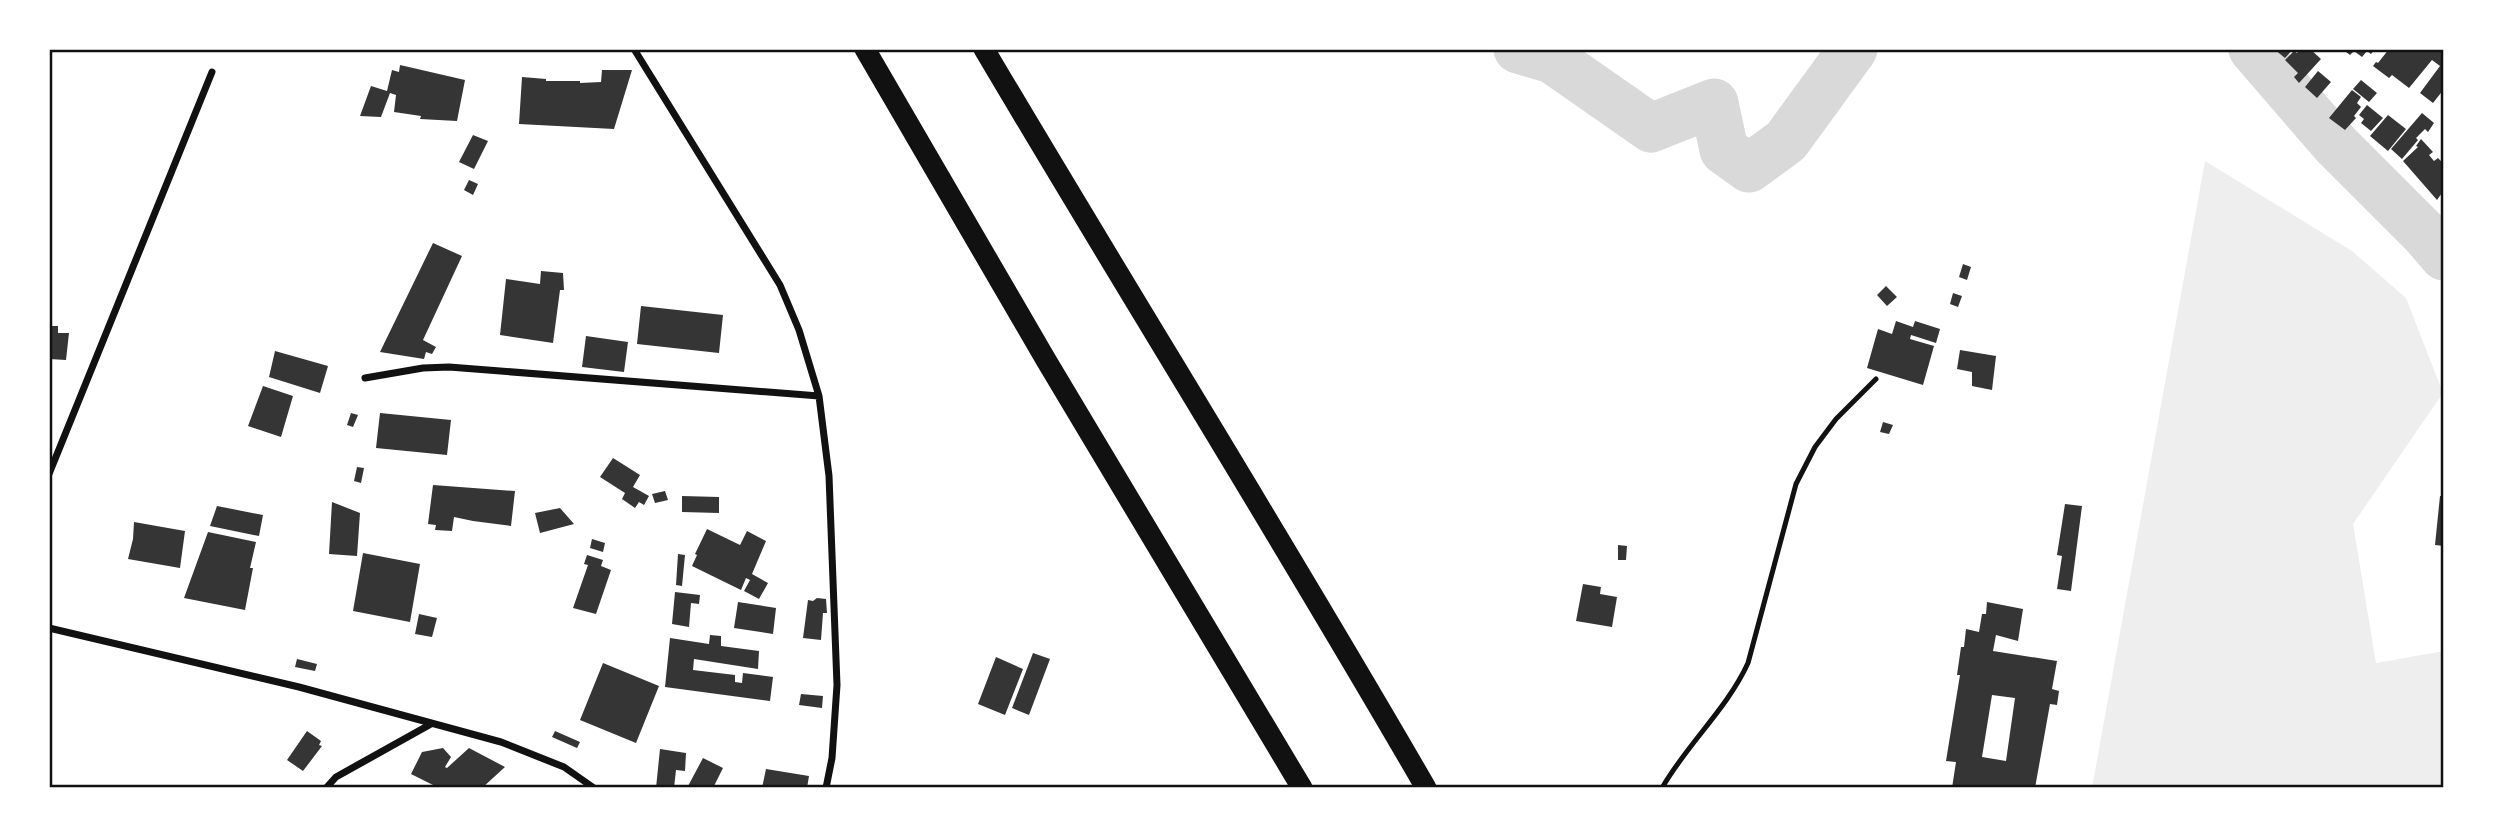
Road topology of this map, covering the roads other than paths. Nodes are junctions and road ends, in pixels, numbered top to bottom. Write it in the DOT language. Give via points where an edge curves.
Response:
graph roads {
  1 [pos="634,49"];
  2 [pos="865,49"];
  3 [pos="984,49"];
  4 [pos="212,72"];
  5 [pos="365,378"];
  6 [pos="1876,379"];
  7 [pos="819,396"];
  8 [pos="49,474"];
  9 [pos="49,628"];
  10 [pos="431,724"];
  11 [pos="326,788"];
  12 [pos="594,788"];
  13 [pos="826,788"];
  14 [pos="1302,788"];
  15 [pos="1426,788"];
  16 [pos="1662,788"];
  1 -- 7 [label="street" via="780,285 800,330"];
  2 -- 14 [label="highway"];
  3 -- 15 [label="highway"];
  4 -- 8 [label="street"];
  5 -- 7 [label="street" via="449,367"];
  6 -- 16 [label="lane" via="1815,447 1796,484 1740,681"];
  7 -- 13 [label="street" via="829,475 837,685"];
  9 -- 10 [label="street" via="299,687"];
  10 -- 11 [label="street" via="336,777"];
  10 -- 12 [label="street" via="501,742 564,767"];
}
